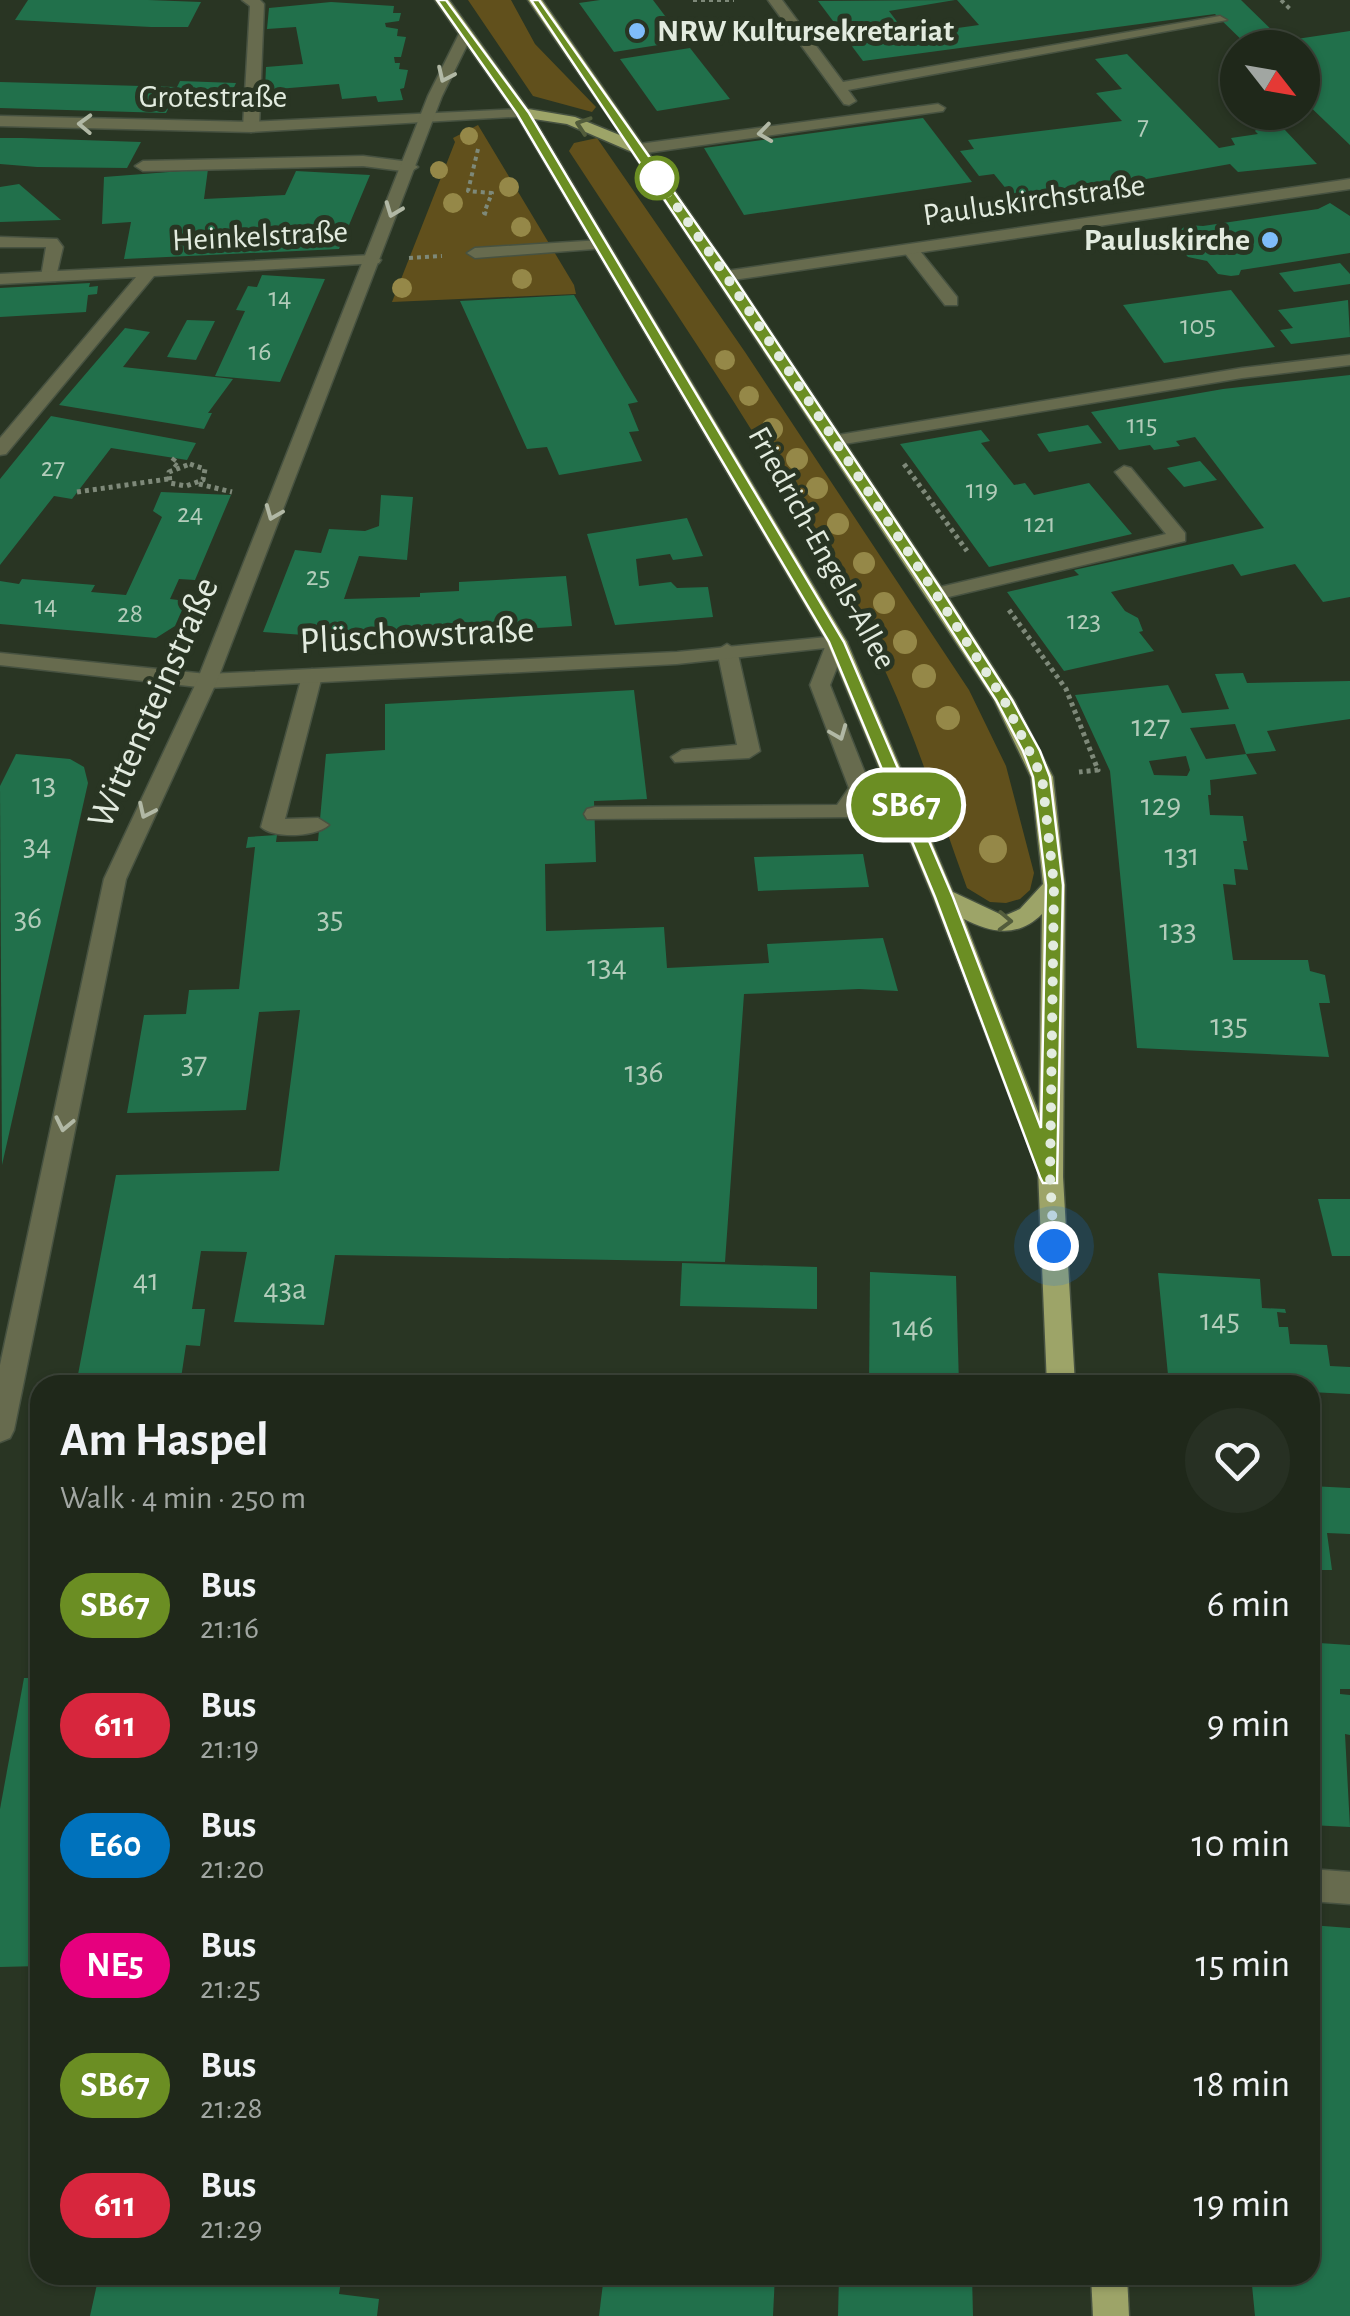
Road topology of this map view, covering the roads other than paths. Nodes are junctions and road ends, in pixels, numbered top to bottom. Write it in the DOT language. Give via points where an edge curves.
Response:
graph roads {
  1 [pos="249,0"];
  2 [pos="442,0"];
  3 [pos="456,0"];
  4 [pos="538,0"];
  5 [pos="775,0"];
  6 [pos="1220,20"];
  7 [pos="462,28"];
  8 [pos="838,87"];
  9 [pos="938,108"];
  10 [pos="523,113"];
  11 [pos="427,119"];
  12 [pos="862,119"];
  13 [pos="0,120"];
  14 [pos="251,126"];
  15 [pos="640,149"];
  16 [pos="143,166"];
  17 [pos="410,168"];
  18 [pos="1350,184"];
  19 [pos="0,242"];
  20 [pos="601,245"];
  21 [pos="910,249"];
  22 [pos="475,253"];
  23 [pos="373,260"];
  24 [pos="149,272"];
  25 [pos="726,276"];
  26 [pos="48,277"];
  27 [pos="0,280"];
  28 [pos="951,301"];
  29 [pos="1350,360"];
  30 [pos="832,441"];
  31 [pos="0,450"];
  32 [pos="1124,472"];
  33 [pos="936,594"];
  34 [pos="836,642"];
  35 [pos="727,650"];
  36 [pos="0,660"];
  37 [pos="312,676"];
  38 [pos="207,681"];
  39 [pos="682,757"];
  40 [pos="595,814"];
  41 [pos="318,824"];
  42 [pos="1054,885"];
  43 [pos="944,897"];
  44 [pos="1050,1177"];
  45 [pos="1060,1375"];
  46 [pos="0,1430"];
  47 [pos="1320,1885"];
  48 [pos="1350,1888"];
  49 [pos="1109,2285"];
  50 [pos="1111,2316"];
  1 -- 14 [label="street" via="257,4"];
  2 -- 7 [label="main road, Friedrich-Engels-Allee"];
  3 -- 7 [label="main road"];
  4 -- 15 [label="main road, Friedrich-Engels-Allee"];
  5 -- 8 [label="street"];
  6 -- 8 [label="street"];
  7 -- 10 [label="main road, Friedrich-Engels-Allee"];
  7 -- 11 [label="street, Wittensteinstraße, one-way"];
  8 -- 12 [label="street"];
  9 -- 12 [label="street"];
  10 -- 11 [label="street"];
  15 -- 10 [label="main road, one-way" via="570,120"];
  10 -- 20 [label="main road, Friedrich-Engels-Allee"];
  11 -- 14 [label="street, Grotestraße"];
  11 -- 17 [label="street, Wittensteinstraße"];
  12 -- 15 [label="street, one-way"];
  14 -- 13 [label="street, Grotestraße, one-way"];
  15 -- 25 [label="main road, Friedrich-Engels-Allee"];
  16 -- 17 [label="street" via="364,161"];
  17 -- 23 [label="street, Wittensteinstraße, one-way"];
  18 -- 21 [label="street, Pauluskirchstraße"];
  19 -- 26 [label="street" via="51,242"];
  20 -- 22 [label="street"];
  20 -- 34 [label="main road, Friedrich-Engels-Allee"];
  21 -- 25 [label="street, Pauluskirchstraße"];
  21 -- 28 [label="street"];
  23 -- 24 [label="street, Heinkelstraße"];
  23 -- 38 [label="street, Wittensteinstraße, one-way"];
  24 -- 26 [label="street, Heinkelstraße"];
  24 -- 31 [label="street, Heinkelstraße"];
  25 -- 30 [label="main road, Friedrich-Engels-Allee"];
  26 -- 27 [label="street, Heinkelstraße"];
  29 -- 30 [label="street, Friedrich-Engels-Allee"];
  30 -- 33 [label="main road, Friedrich-Engels-Allee"];
  32 -- 33 [label="street" via="1178,536"];
  33 -- 42 [label="main road, Friedrich-Engels-Allee" via="1032,751 1042,777"];
  34 -- 35 [label="street, Plüschowstraße"];
  34 -- 40 [label="street, one-way" via="820,685 860,788 844,812"];
  34 -- 43 [label="main road, Friedrich-Engels-Allee"];
  35 -- 37 [label="street, Plüschowstraße"];
  35 -- 39 [label="street" via="749,751"];
  36 -- 38 [label="street, Plüschowstraße"];
  37 -- 38 [label="street, Plüschowstraße"];
  37 -- 41 [label="street" via="272,827"];
  38 -- 46 [label="street, Wittensteinstraße, one-way" via="114,880"];
  43 -- 42 [label="main road, one-way" via="988,920 1019,923"];
  42 -- 44 [label="main road, Friedrich-Engels-Allee"];
  43 -- 44 [label="main road, Friedrich-Engels-Allee"];
  44 -- 45 [label="main road, Friedrich-Engels-Allee"];
  47 -- 48 [label="street"];
  49 -- 50 [label="main road"];
}
